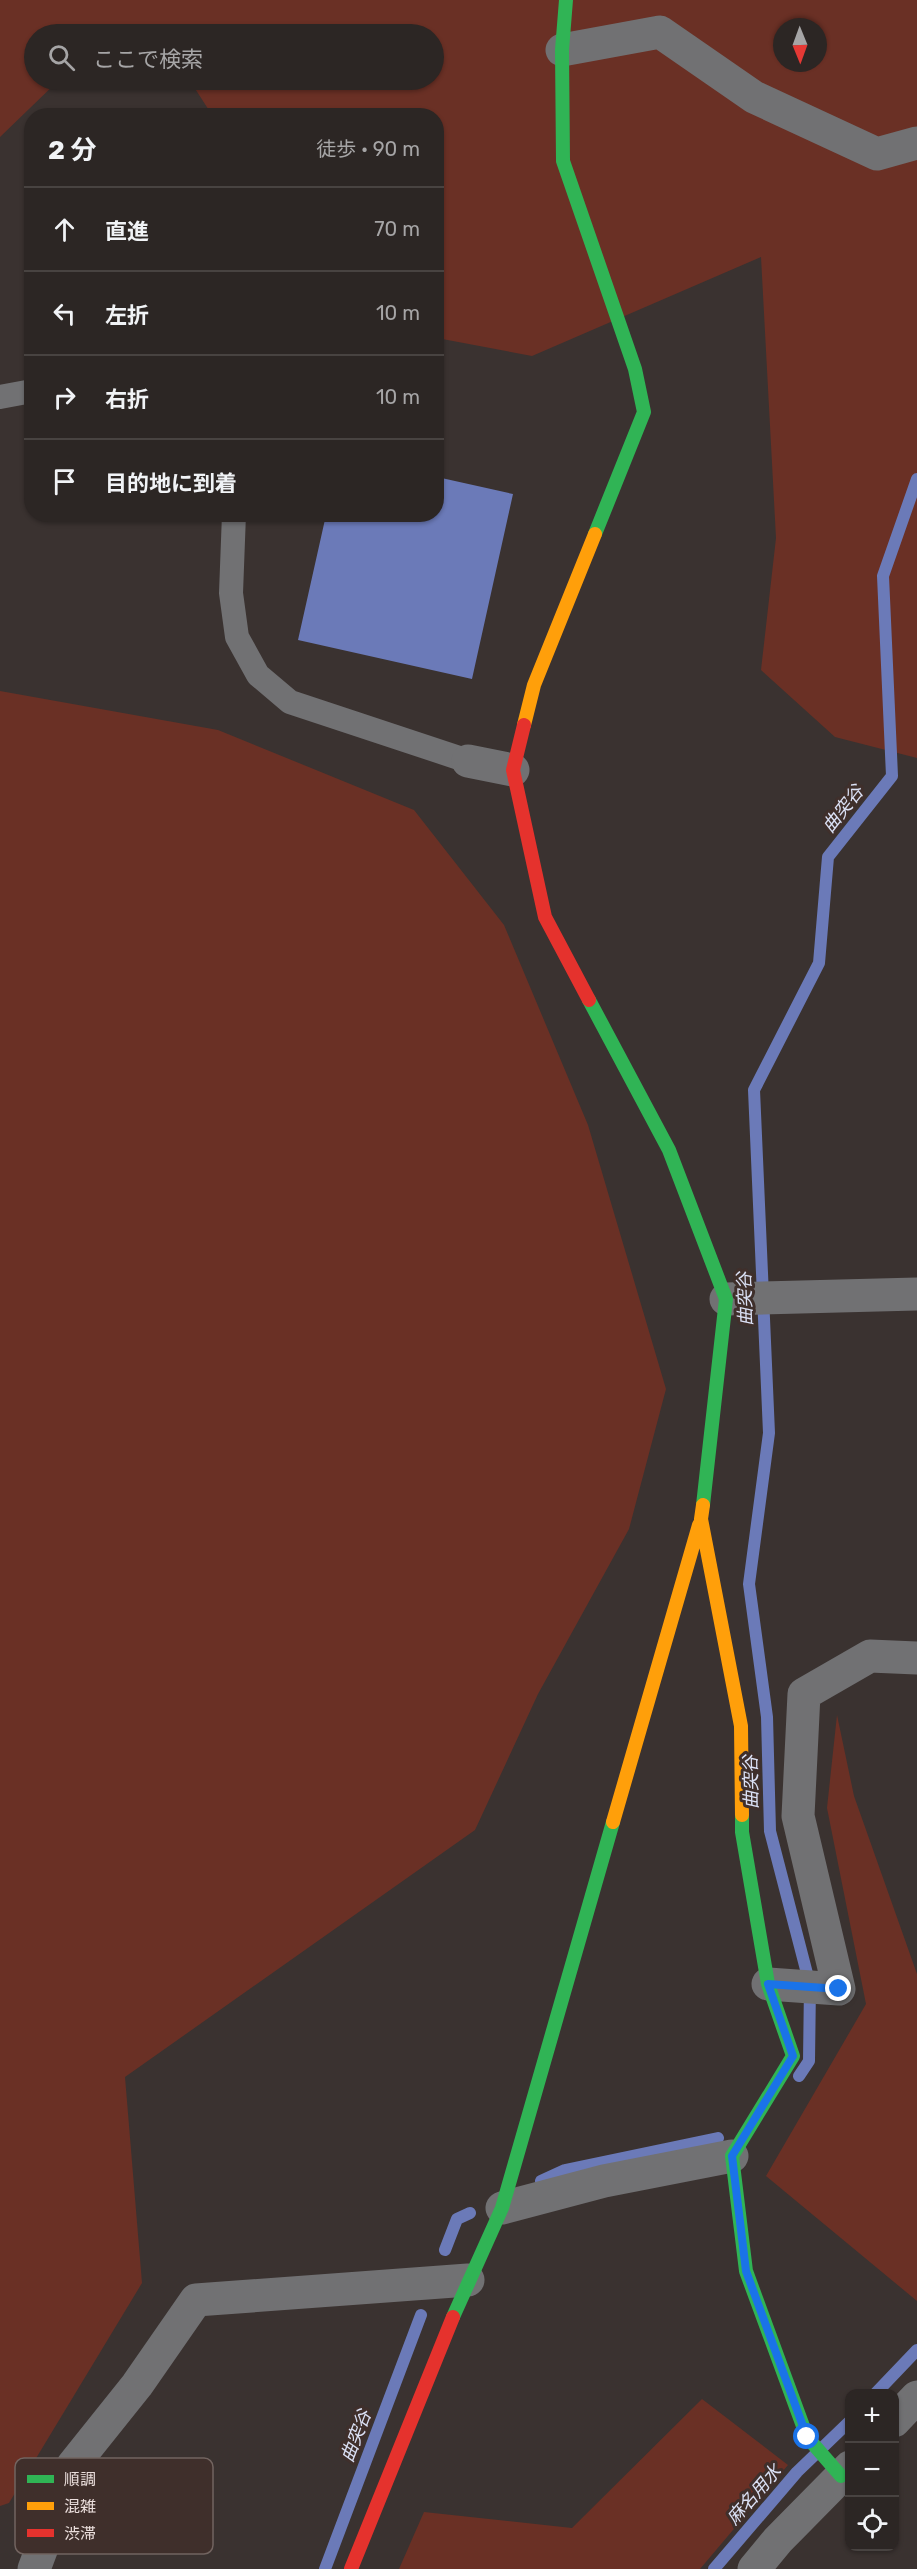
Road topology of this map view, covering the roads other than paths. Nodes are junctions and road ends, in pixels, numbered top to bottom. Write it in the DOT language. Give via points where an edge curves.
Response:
graph roads {
  1 [pos="566,0"];
  2 [pos="562,50"];
  3 [pos="917,143"];
  4 [pos="24,392"];
  5 [pos="0,397"];
  6 [pos="234,522"];
  7 [pos="468,761"];
  8 [pos="513,770"];
  9 [pos="917,1294"];
  10 [pos="732,1299"];
  11 [pos="700,1519"];
  12 [pos="917,1658"];
  13 [pos="775,1984"];
  14 [pos="732,2156"];
  15 [pos="502,2208"];
  16 [pos="468,2280"];
  17 [pos="917,2397"];
  18 [pos="899,2416"];
  19 [pos="78,2458"];
  20 [pos="840,2469"];
  21 [pos="40,2554"];
  22 [pos="34,2569"];
  23 [pos="351,2569"];
  24 [pos="754,2569"];
  1 -- 2 [label="street"];
  2 -- 3 [label="street" via="660,32 754,97 877,154"];
  2 -- 8 [label="street" via="563,161 635,369 644,412 534,685"];
  4 -- 5 [label="lane"];
  6 -- 7 [label="lane" via="231,592 237,637 258,675 290,702"];
  7 -- 8 [label="street"];
  8 -- 10 [label="street" via="545,917 669,1150"];
  9 -- 10 [label="street"];
  10 -- 11 [label="street"];
  11 -- 13 [label="street" via="741,1726 742,1832"];
  11 -- 15 [label="street"];
  12 -- 13 [label="street" via="870,1656 804,1694 798,1816 839,1989"];
  13 -- 14 [label="street" via="793,2056"];
  14 -- 15 [label="street" via="604,2181"];
  14 -- 20 [label="street" via="746,2271 807,2437"];
  15 -- 16 [label="street"];
  16 -- 19 [label="street" via="196,2300 137,2385"];
  16 -- 23 [label="street"];
  17 -- 18 [label="street"];
  20 -- 24 [label="street"];
  21 -- 22 [label="street"];
}
